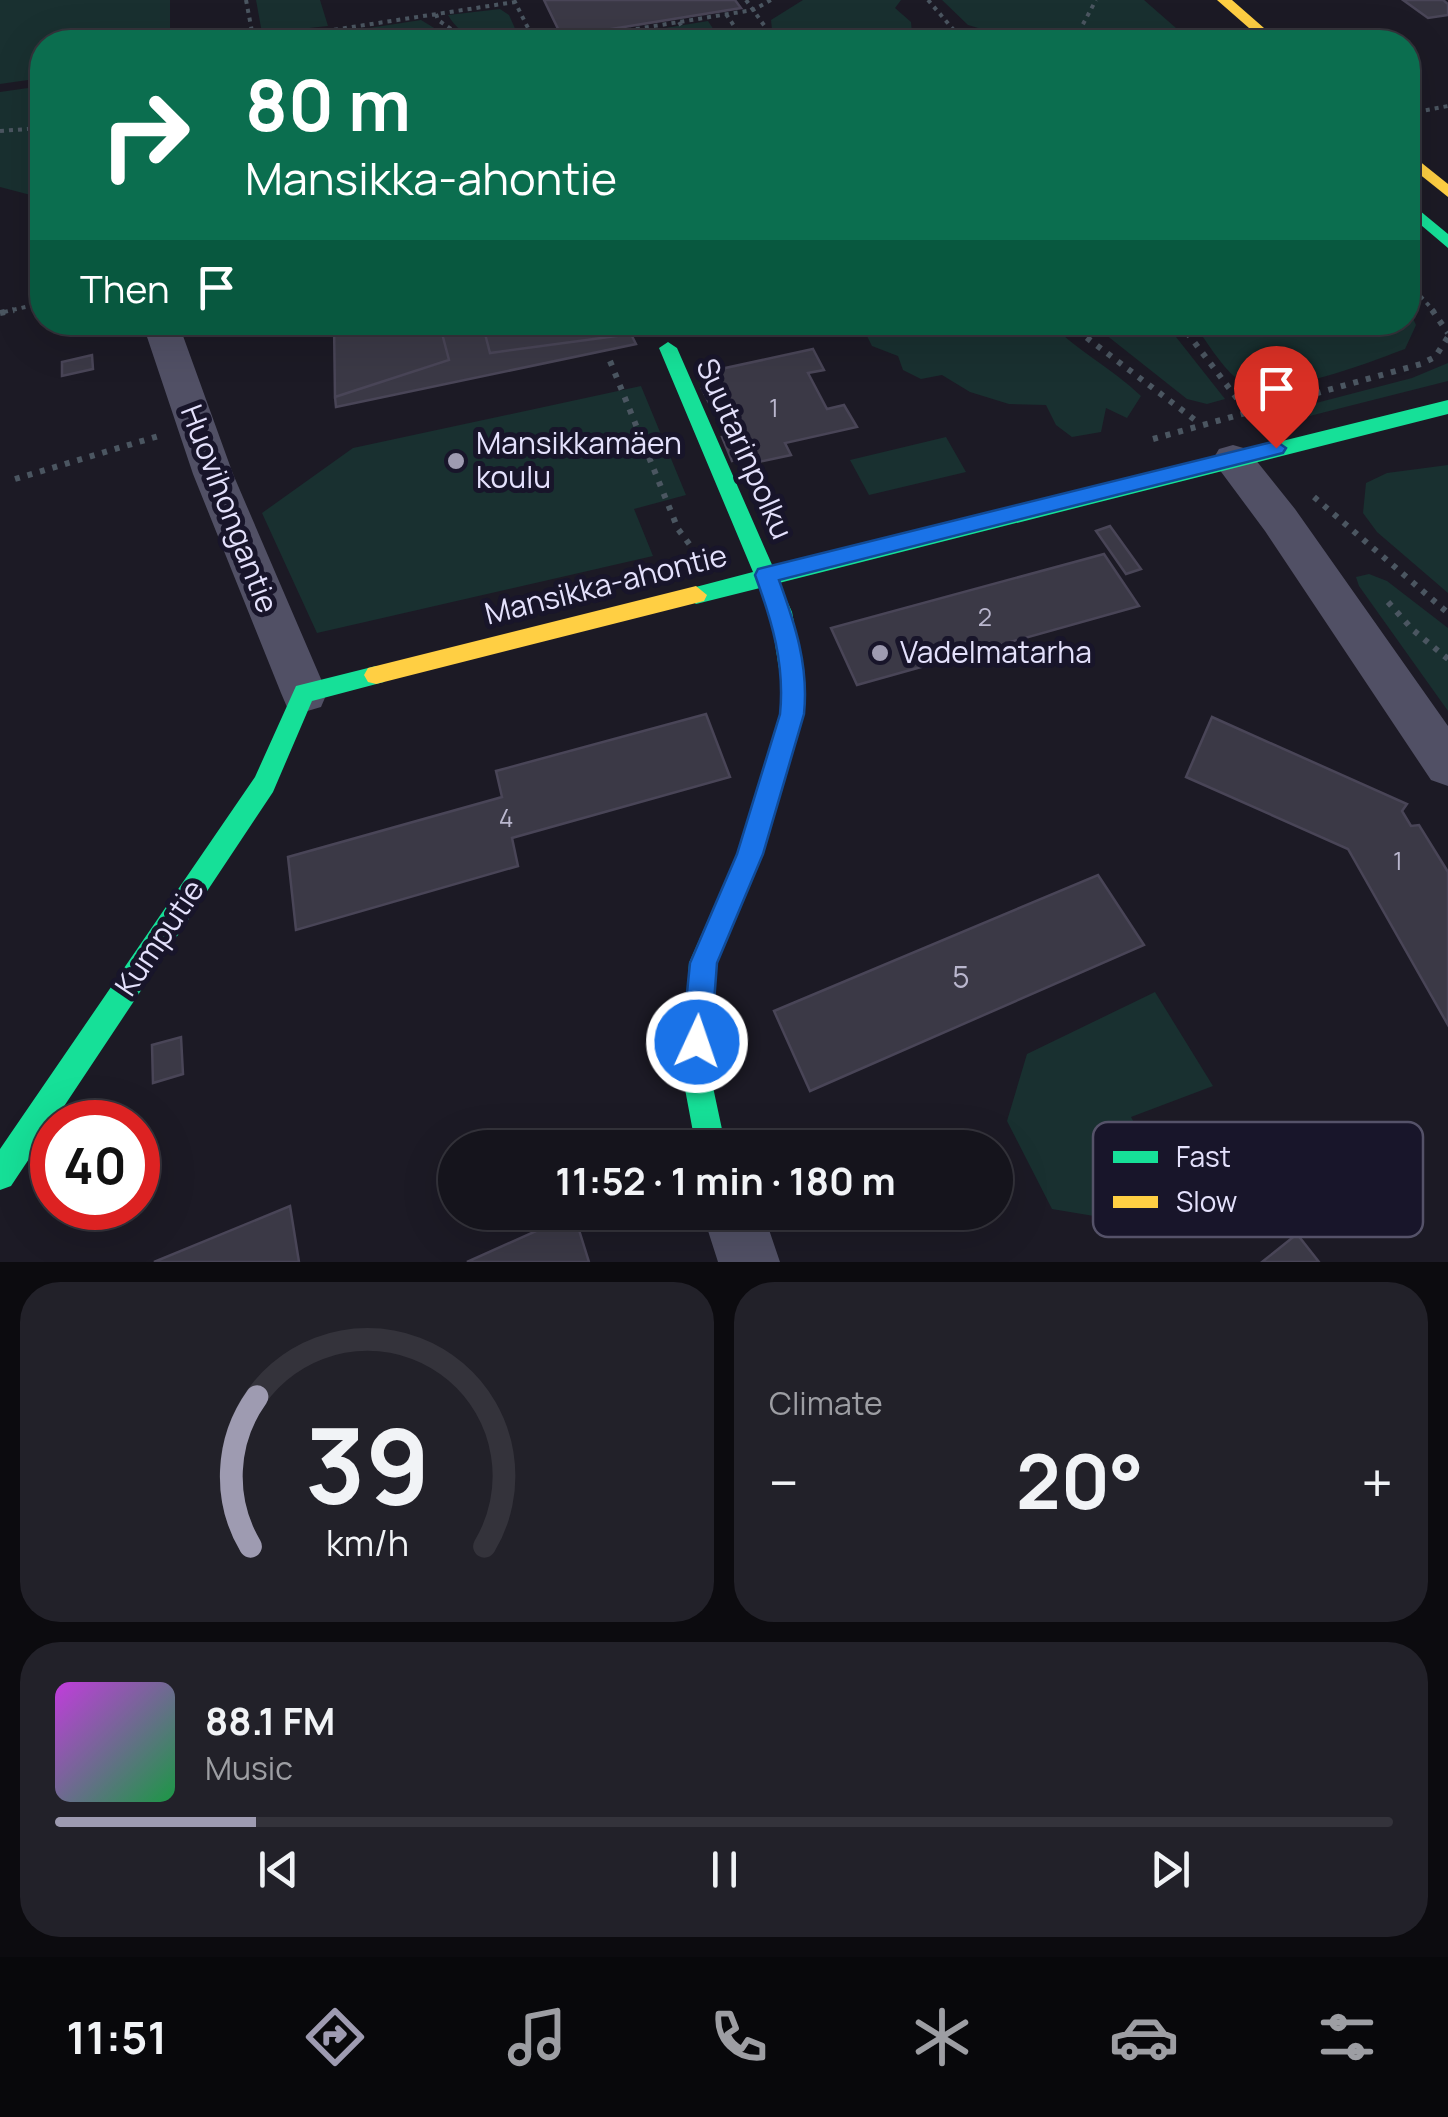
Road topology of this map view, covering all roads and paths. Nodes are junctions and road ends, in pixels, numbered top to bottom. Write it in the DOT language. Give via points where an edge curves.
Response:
graph roads {
  1 [pos="246,0"];
  2 [pos="746,0"];
  3 [pos="771,0"];
  4 [pos="928,0"];
  5 [pos="1096,0"];
  6 [pos="1224,0"];
  7 [pos="514,1"];
  8 [pos="422,5"];
  9 [pos="753,10"];
  10 [pos="436,14"];
  11 [pos="726,14"];
  12 [pos="426,16"];
  13 [pos="679,22"];
  14 [pos="252,30"];
  15 [pos="333,30"];
  16 [pos="453,30"];
  17 [pos="528,30"];
  18 [pos="630,30"];
  19 [pos="684,30"];
  20 [pos="737,30"];
  21 [pos="767,30"];
  22 [pos="953,30"];
  23 [pos="1082,30"];
  24 [pos="1259,30"];
  25 [pos="1448,106"];
  26 [pos="1420,111"];
  27 [pos="30,129"];
  28 [pos="0,131"];
  29 [pos="1420,168"];
  30 [pos="1448,192"];
  31 [pos="1420,217"];
  32 [pos="1448,242"];
  33 [pos="1420,299"];
  34 [pos="30,306"];
  35 [pos="0,313"];
  36 [pos="164,335"];
  37 [pos="1083,335"];
  38 [pos="1189,335"];
  39 [pos="1448,335"];
  40 [pos="668,348"];
  41 [pos="610,361"];
  42 [pos="1448,407"];
  43 [pos="1200,424"];
  44 [pos="168,433"];
  45 [pos="1233,460"];
  46 [pos="15,479"];
  47 [pos="1312,496"];
  48 [pos="698,555"];
  49 [pos="766,575"];
  50 [pos="1448,614"];
  51 [pos="304,692"];
  52 [pos="1448,765"];
  53 [pos="707,1130"];
  54 [pos="0,1174"];
  55 [pos="738,1230"];
  56 [pos="750,1262"];
  1 -- 14 [label="path"];
  2 -- 9 [label="path"];
  3 -- 9 [label="path"];
  4 -- 22 [label="path"];
  5 -- 23 [label="path"];
  6 -- 24 [label="street"];
  7 -- 10 [label="path"];
  7 -- 17 [label="path"];
  8 -- 12 [label="path"];
  9 -- 11 [label="path"];
  9 -- 21 [label="path"];
  10 -- 12 [label="path"];
  10 -- 16 [label="path"];
  11 -- 13 [label="path"];
  11 -- 20 [label="path"];
  12 -- 15 [label="path"];
  13 -- 18 [label="path"];
  13 -- 19 [label="path"];
  25 -- 26 [label="path"];
  27 -- 28 [label="path"];
  29 -- 30 [label="street"];
  31 -- 32 [label="street"];
  33 -- 39 [label="path"];
  34 -- 35 [label="path"];
  36 -- 51 [label="street, Huovihongantie" via="212,474"];
  37 -- 43 [label="path"];
  38 -- 39 [label="path" via="1248,412 1421,364 1446,347"];
  40 -- 49 [label="street, Suutarinpolku"];
  41 -- 48 [label="path" via="678,528"];
  42 -- 45 [label="street, Mansikka-ahontie"];
  44 -- 46 [label="path"];
  45 -- 49 [label="street, Mansikka-ahontie"];
  45 -- 52 [label="street"];
  47 -- 50 [label="path"];
  49 -- 51 [label="street, Mansikka-ahontie"];
  49 -- 53 [label="street, Suutarinpolku" via="788,635 792,714 750,854 703,963 696,1073"];
  51 -- 54 [label="street, Kumputie" via="264,784"];
  55 -- 56 [label="street"];
}
